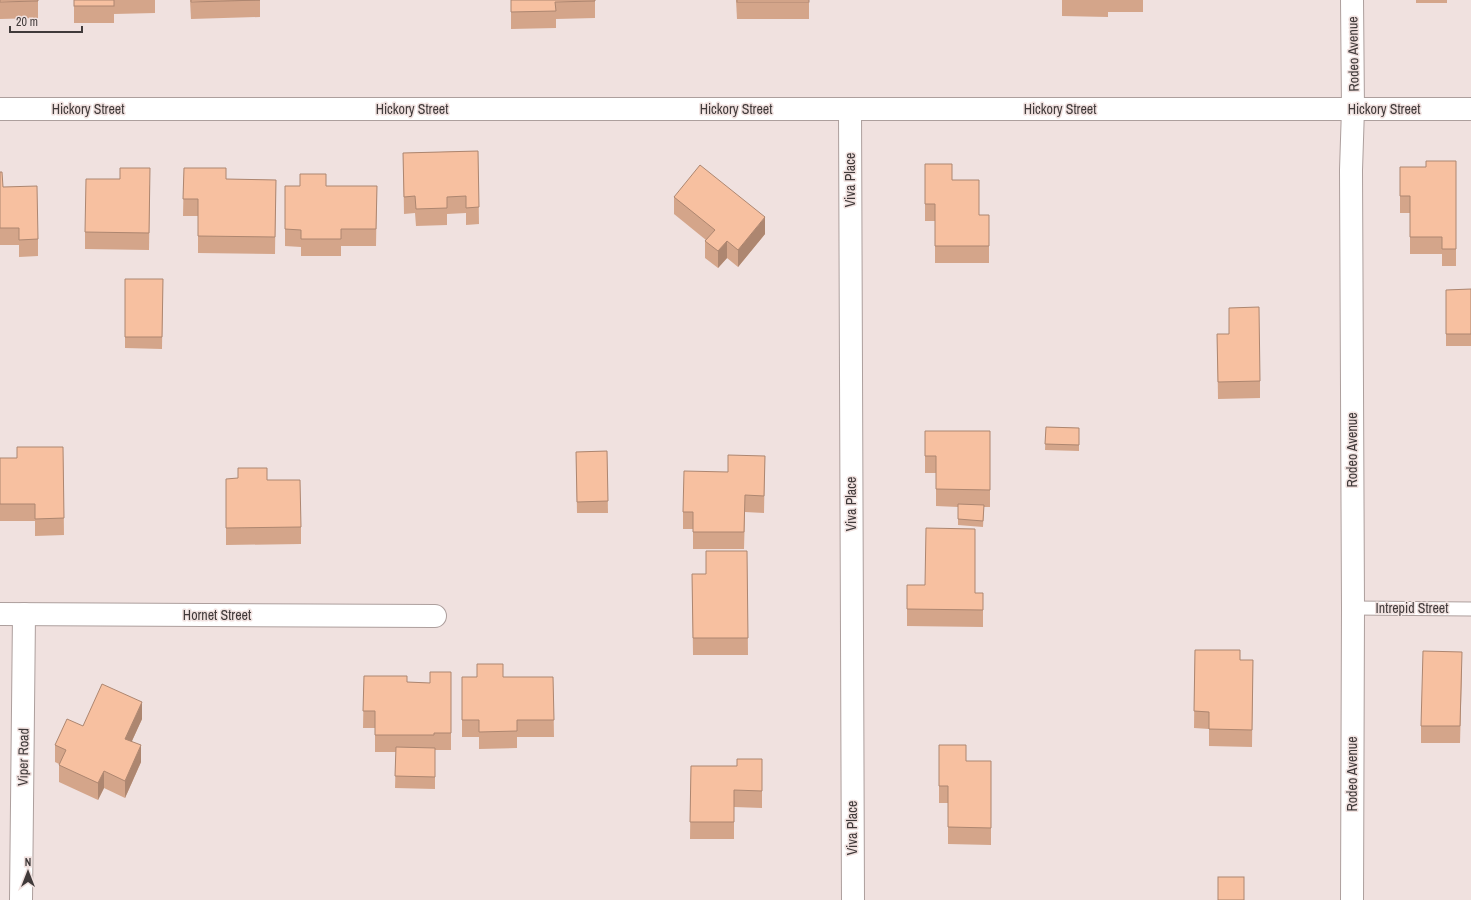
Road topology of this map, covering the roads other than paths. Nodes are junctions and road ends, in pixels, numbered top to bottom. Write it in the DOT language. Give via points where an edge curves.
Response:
graph roads {
  1 [pos="1352,0"];
  2 [pos="0,109"];
  3 [pos="850,109"];
  4 [pos="1353,109"];
  5 [pos="1471,109"];
  6 [pos="1353,608"];
  7 [pos="1471,609"];
  8 [pos="0,614"];
  9 [pos="24,614"];
  10 [pos="434,616"];
  11 [pos="21,900"];
  12 [pos="852,900"];
  13 [pos="1352,900"];
  1 -- 4 [label="street, Rodeo Avenue"];
  2 -- 3 [label="street, Hickory Street"];
  3 -- 4 [label="street, Hickory Street"];
  3 -- 12 [label="street, Viva Place"];
  4 -- 5 [label="street, Hickory Street"];
  4 -- 6 [label="street, Rodeo Avenue"];
  6 -- 7 [label="lane, Intrepid Street"];
  6 -- 13 [label="street, Rodeo Avenue"];
  8 -- 9 [label="street, Hornet Street"];
  9 -- 10 [label="street, Hornet Street"];
  9 -- 11 [label="street, Viper Road"];
}
